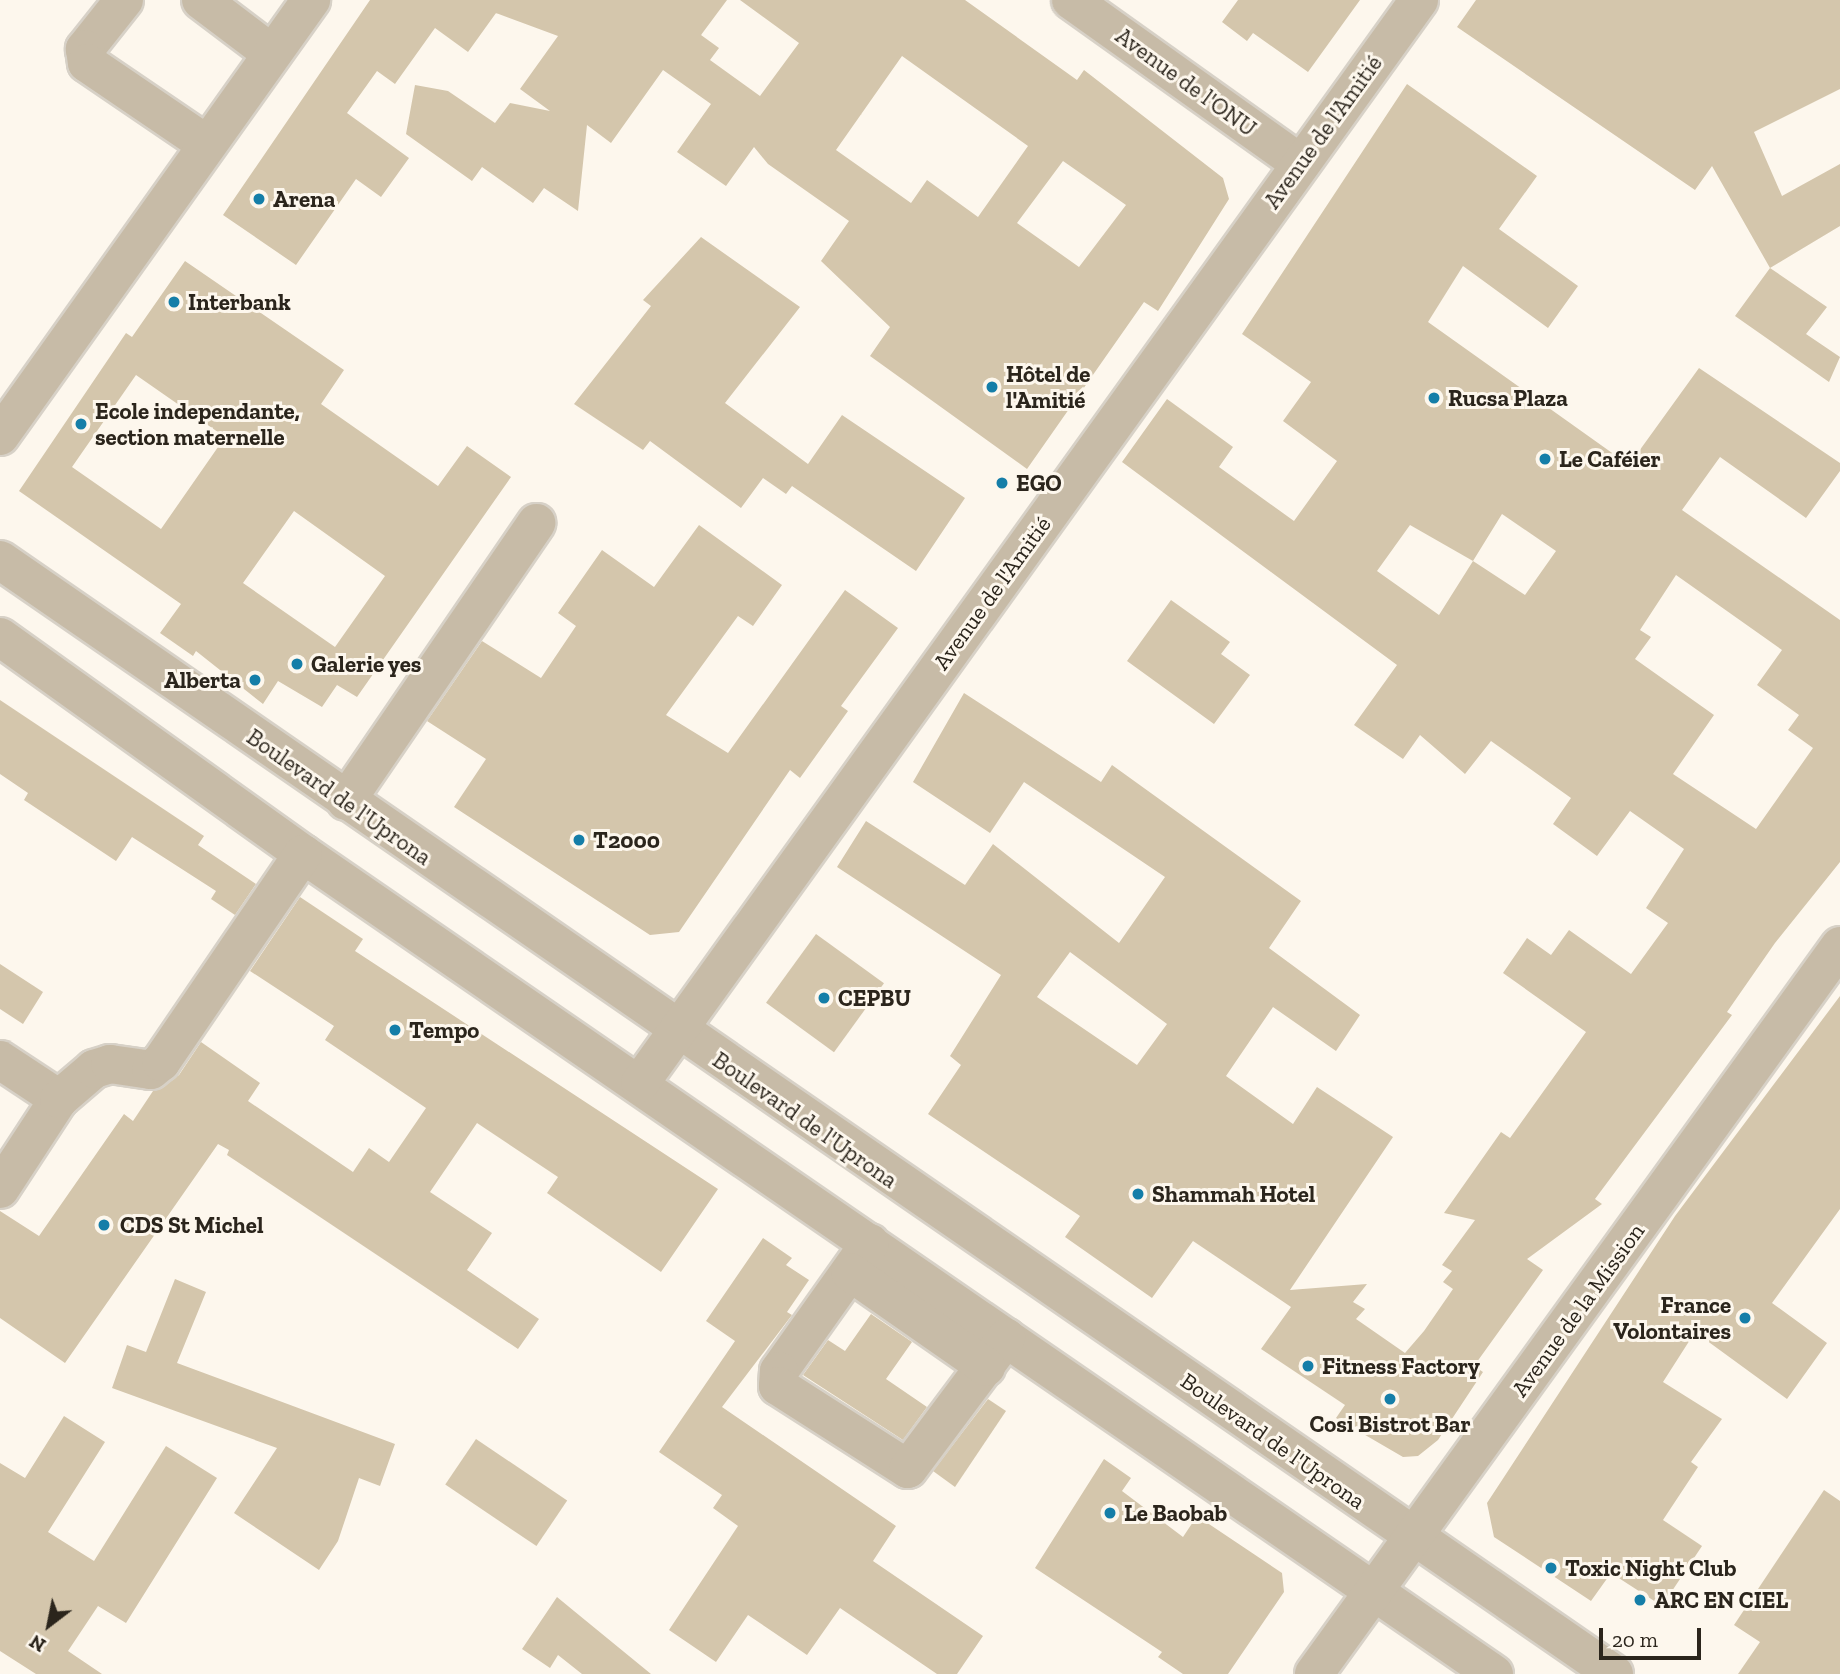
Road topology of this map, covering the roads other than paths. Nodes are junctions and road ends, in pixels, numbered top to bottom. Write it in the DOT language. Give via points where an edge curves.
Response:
graph roads {
  1 [pos="124,0"];
  2 [pos="201,0"];
  3 [pos="311,0"];
  4 [pos="1072,0"];
  5 [pos="1419,0"];
  6 [pos="271,52"];
  7 [pos="206,144"];
  8 [pos="1301,164"];
  9 [pos="0,436"];
  10 [pos="536,523"];
  11 [pos="0,560"];
  12 [pos="0,637"];
  13 [pos="346,802"];
  14 [pos="303,854"];
  15 [pos="1840,946"];
  16 [pos="676,1031"];
  17 [pos="0,1060"];
  18 [pos="640,1083"];
  19 [pos="59,1100"];
  20 [pos="0,1189"];
  21 [pos="860,1258"];
  22 [pos="996,1352"];
  23 [pos="1414,1538"];
  24 [pos="1376,1594"];
  25 [pos="1314,1674"];
  26 [pos="1494,1674"];
  27 [pos="1614,1674"];
  1 -- 7 [label="street" via="85,49 87,63"];
  2 -- 6 [label="street"];
  3 -- 6 [label="street"];
  4 -- 8 [label="street, Avenue de l'ONU"];
  5 -- 8 [label="street, Avenue de l'Amitié"];
  6 -- 7 [label="street"];
  7 -- 9 [label="street"];
  8 -- 16 [label="street, Avenue de l'Amitié"];
  10 -- 13 [label="street"];
  11 -- 13 [label="street, Boulevard de l'Uprona"];
  12 -- 14 [label="street"];
  13 -- 16 [label="street, Boulevard de l'Uprona"];
  14 -- 18 [label="street"];
  14 -- 19 [label="street" via="155,1068 102,1065"];
  15 -- 23 [label="street, Avenue de la Mission"];
  16 -- 18 [label="street, Avenue de l'Amitié"];
  16 -- 23 [label="street, Boulevard de l'Uprona"];
  17 -- 19 [label="street"];
  18 -- 21 [label="street"];
  19 -- 20 [label="street"];
  21 -- 22 [label="street"];
  21 -- 22 [label="street" via="779,1371 778,1386 908,1469"];
  22 -- 24 [label="street"];
  23 -- 24 [label="street, Avenue de la Mission"];
  23 -- 27 [label="street, Boulevard de l'Uprona"];
  24 -- 25 [label="street, Avenue de la Mission"];
  24 -- 26 [label="street"];
}
